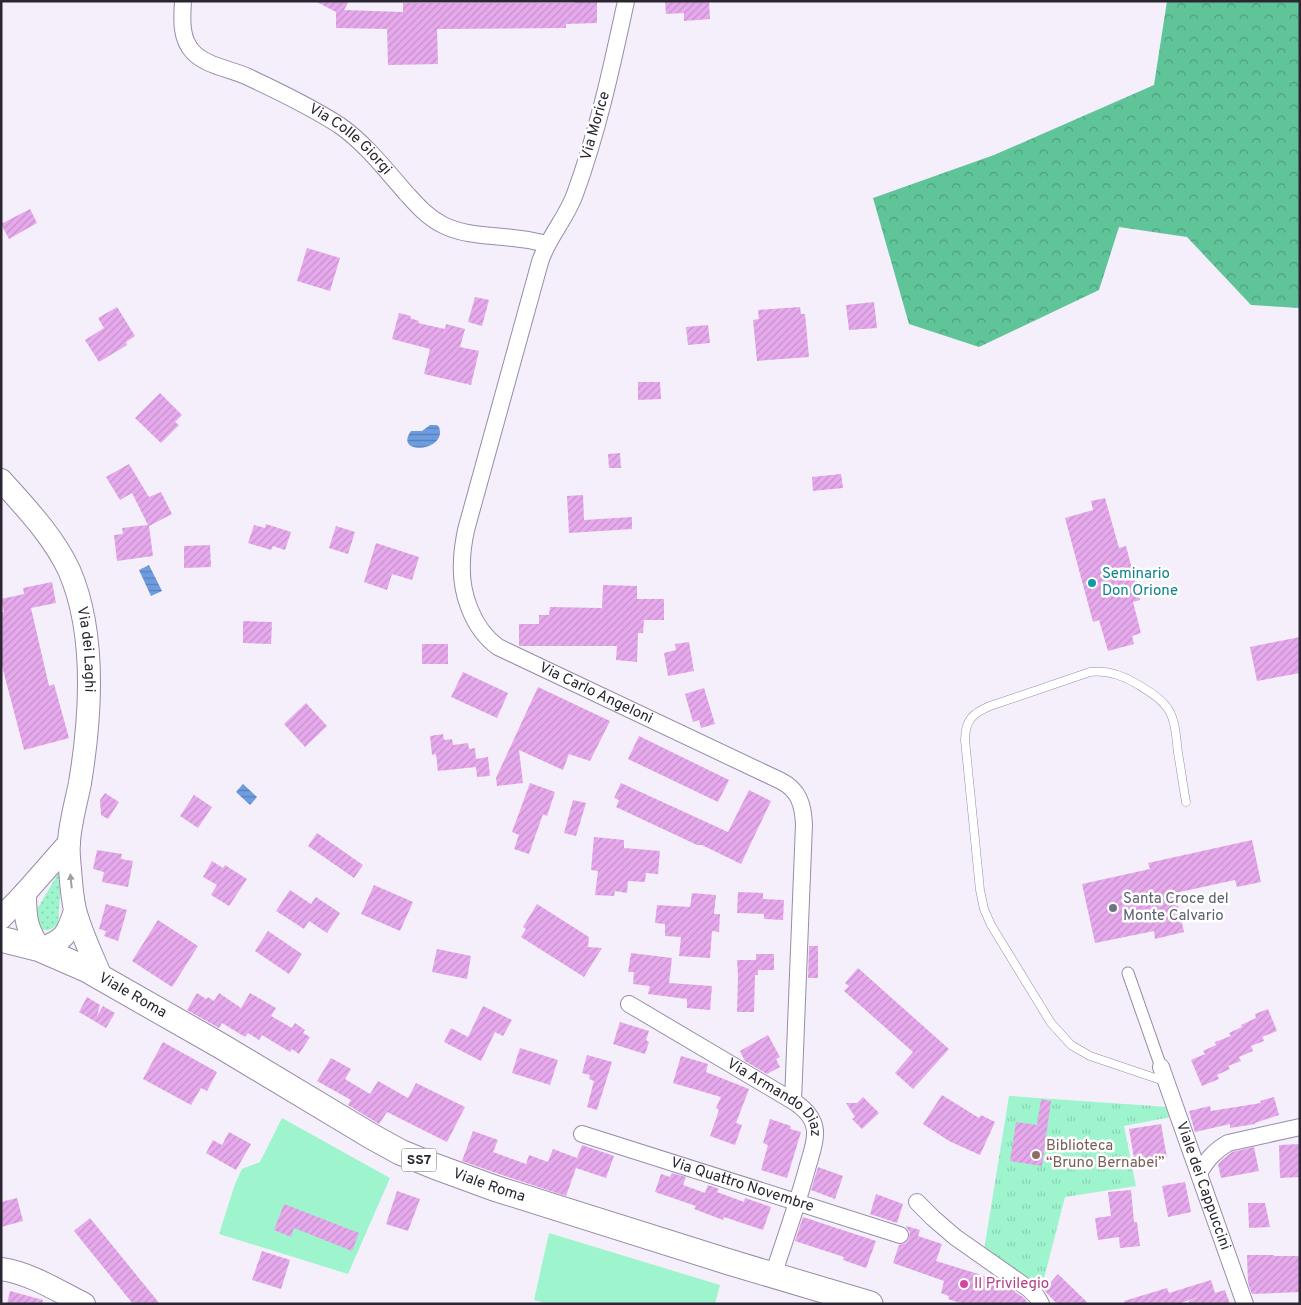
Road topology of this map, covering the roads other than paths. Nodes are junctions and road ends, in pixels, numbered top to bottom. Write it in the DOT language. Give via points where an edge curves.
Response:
graph roads {
  1 [pos="183,1"];
  2 [pos="626,1"];
  3 [pos="547,244"];
  4 [pos="1,480"];
  5 [pos="1186,802"];
  6 [pos="68,843"];
  7 [pos="25,893"];
  8 [pos="75,911"];
  9 [pos="1,918"];
  10 [pos="1,939"];
  11 [pos="40,949"];
  12 [pos="1128,973"];
  13 [pos="101,977"];
  14 [pos="629,1004"];
  15 [pos="1164,1074"];
  16 [pos="793,1102"];
  17 [pos="1300,1127"];
  18 [pos="582,1134"];
  19 [pos="1199,1173"];
  20 [pos="798,1202"];
  21 [pos="917,1202"];
  22 [pos="900,1235"];
  23 [pos="1,1270"];
  24 [pos="773,1275"];
  25 [pos="84,1304"];
  26 [pos="870,1304"];
  27 [pos="1041,1304"];
  28 [pos="1245,1304"];
  1 -- 3 [label="street, Via Colle Giorgi" via="184,38 196,55 262,84 339,126 364,146 432,218 466,233"];
  2 -- 3 [label="street, Via Morice" via="590,149 569,209"];
  3 -- 16 [label="street, Via Carlo Angeloni" via="466,530 462,569 466,598 482,631 498,647 781,781 796,793 804,824"];
  4 -- 6 [label="main road, Via dei Laghi" via="37,521 60,554 75,586 82,617 88,657 87,718 83,762"];
  5 -- 15 [label="lane" via="1170,712 1155,695 1119,675 1090,672 990,706 977,713 965,727 980,890 991,925 1051,1023 1071,1045 1090,1056"];
  6 -- 7 [label="main road"];
  8 -- 6 [label="main road, Via dei Laghi, one-way"];
  7 -- 9 [label="main road"];
  7 -- 11 [label="main road" via="27,926"];
  8 -- 11 [label="main road" via="63,938"];
  8 -- 13 [label="main road, Via dei Laghi"];
  10 -- 11 [label="main road, Viale Roma / SS7"];
  11 -- 13 [label="main road, Viale Roma / SS7"];
  12 -- 15 [label="street"];
  13 -- 24 [label="main road, Viale Roma / SS7" via="408,1155 494,1188"];
  14 -- 16 [label="street, Via Armando Diaz"];
  15 -- 19 [label="street, Viale dei Cappuccini"];
  16 -- 20 [label="street, Via Armando Diaz" via="804,1109 815,1131"];
  17 -- 19 [label="street" via="1228,1143 1208,1159"];
  18 -- 20 [label="street, Via Quattro Novembre"];
  19 -- 28 [label="street, Viale dei Cappuccini"];
  20 -- 22 [label="street, Via Quattro Novembre"];
  20 -- 24 [label="street, Via Armando Diaz"];
  21 -- 27 [label="street" via="955,1236 1030,1289"];
  23 -- 25 [label="main road" via="29,1277"];
  24 -- 26 [label="main road, Viale Roma / SS7"];
}
